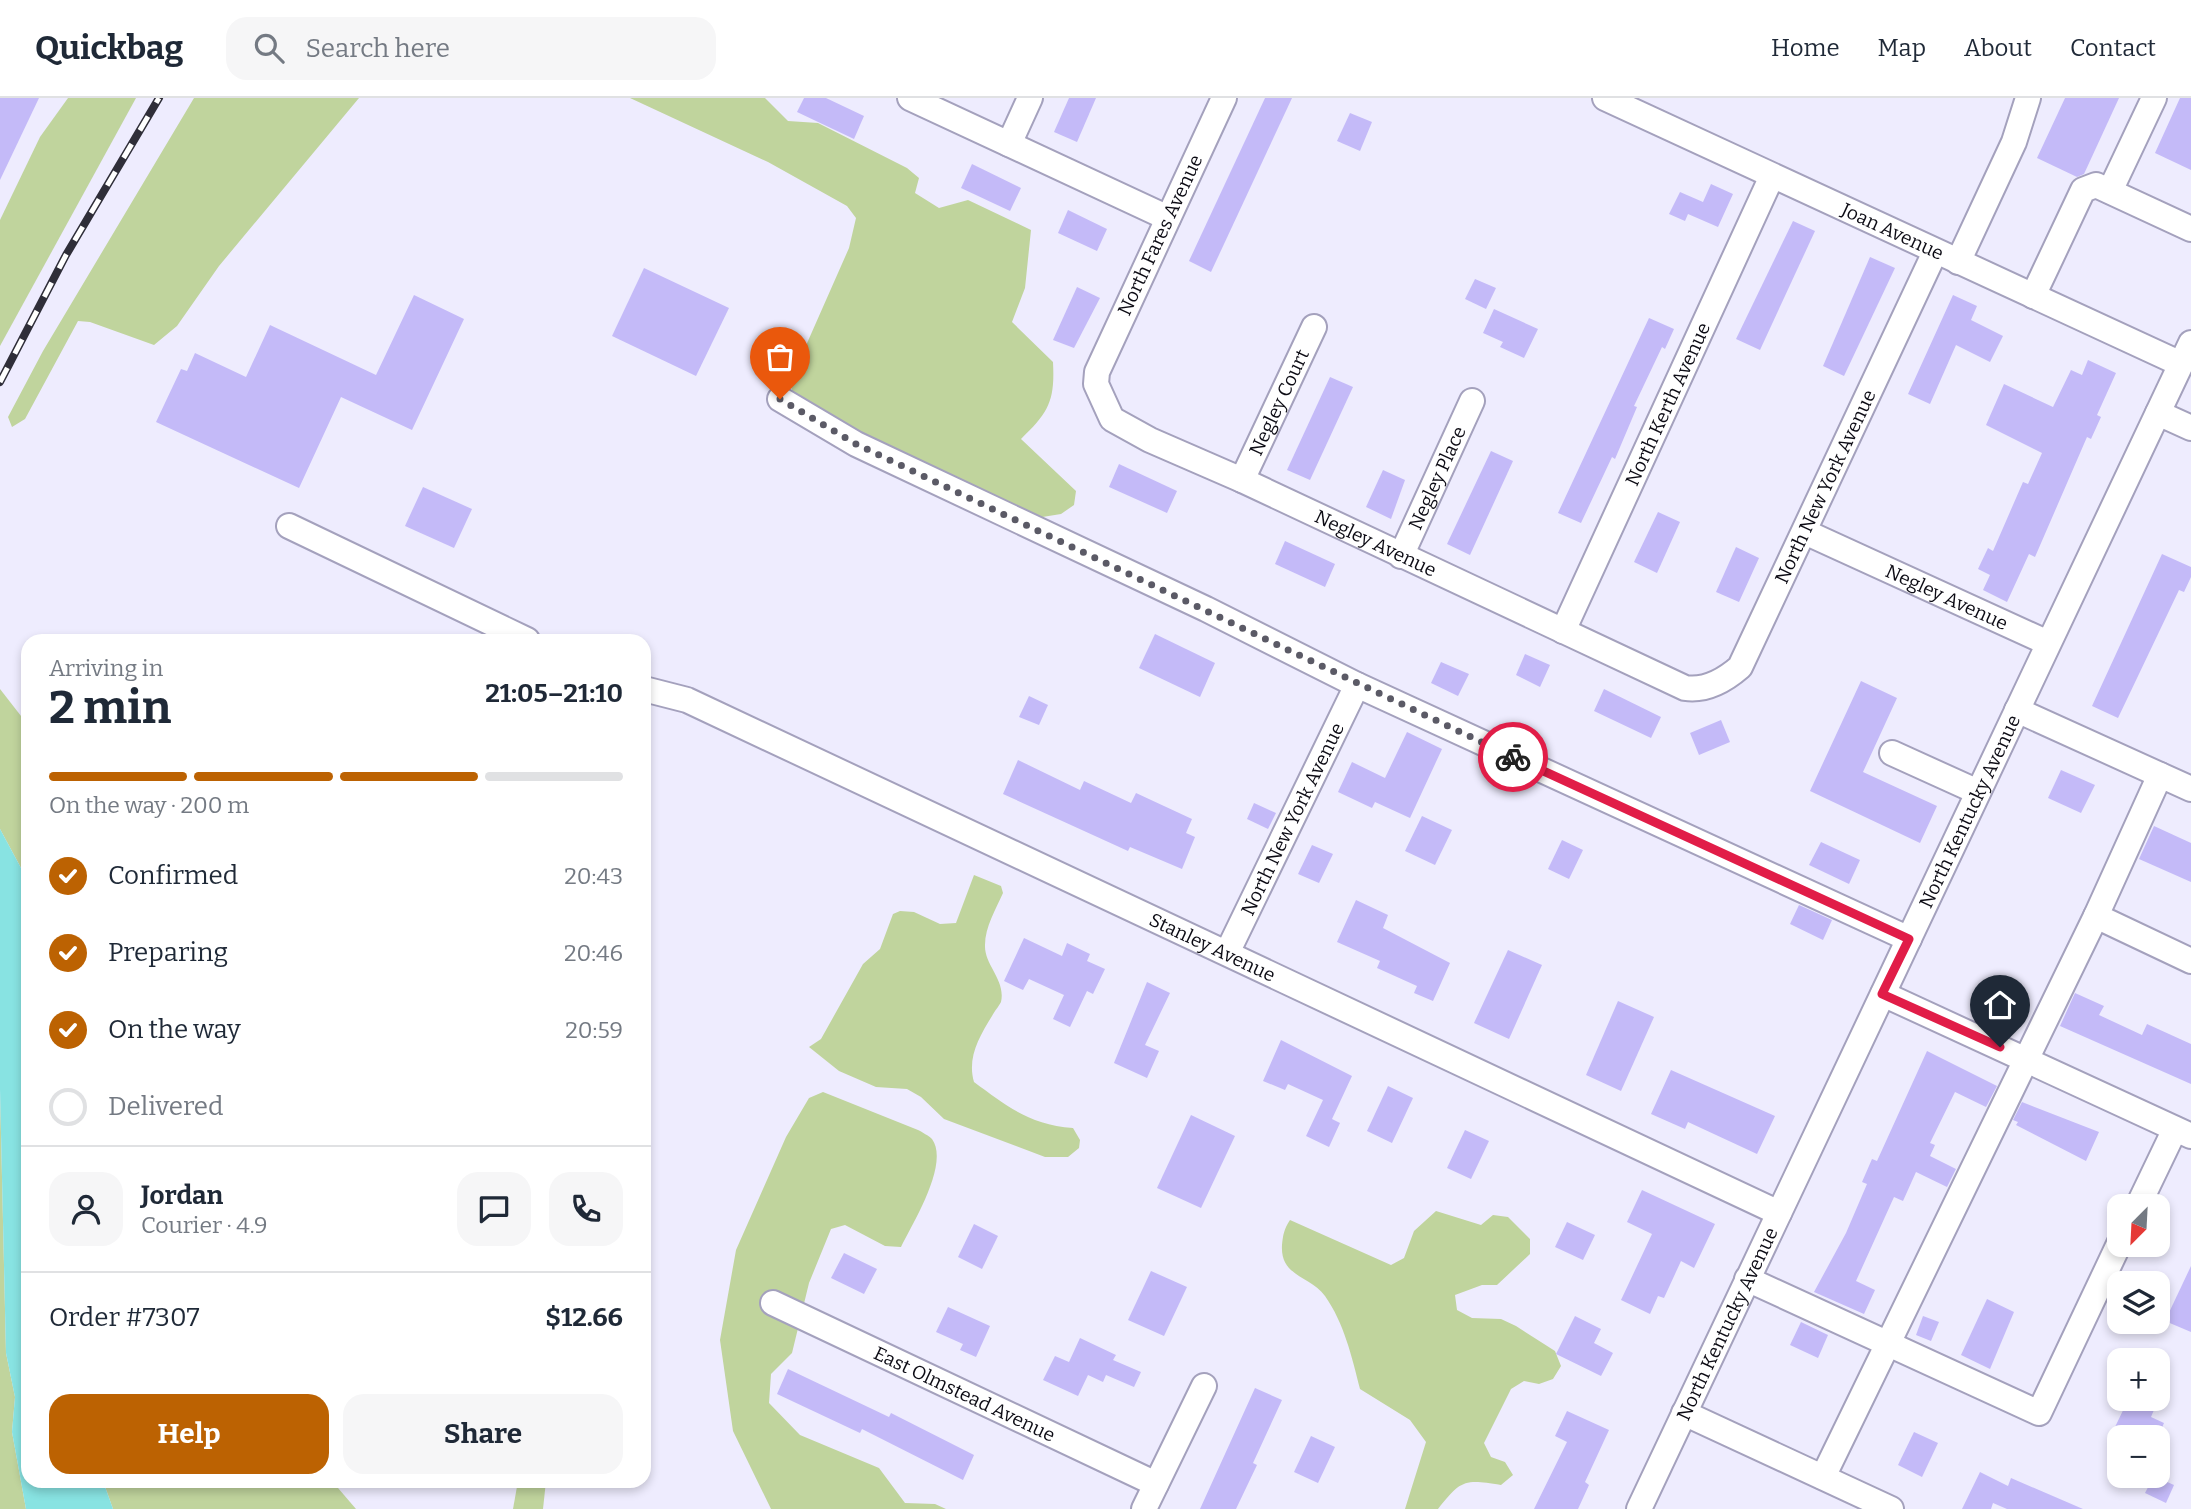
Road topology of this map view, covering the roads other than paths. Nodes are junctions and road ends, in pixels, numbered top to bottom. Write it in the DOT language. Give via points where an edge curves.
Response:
graph roads {
  1 [pos="910,98"];
  2 [pos="1030,98"];
  3 [pos="1223,98"];
  4 [pos="1605,98"];
  5 [pos="2028,98"];
  6 [pos="2154,98"];
  7 [pos="1009,144"];
  8 [pos="1772,176"];
  9 [pos="2110,191"];
  10 [pos="1168,218"];
  11 [pos="2191,229"];
  12 [pos="1935,251"];
  13 [pos="1958,262"];
  14 [pos="2034,296"];
  15 [pos="1314,327"];
  16 [pos="2186,353"];
  17 [pos="1097,372"];
  18 [pos="780,399"];
  19 [pos="1472,401"];
  20 [pos="2158,413"];
  21 [pos="2191,428"];
  22 [pos="1242,480"];
  23 [pos="289,526"];
  24 [pos="1805,532"];
  25 [pos="1401,556"];
  26 [pos="1563,631"];
  27 [pos="514,634"];
  28 [pos="2048,643"];
  29 [pos="1357,685"];
  30 [pos="1685,688"];
  31 [pos="651,691"];
  32 [pos="2017,710"];
  33 [pos="1892,753"];
  34 [pos="2160,775"];
  35 [pos="2191,789"];
  36 [pos="1978,792"];
  37 [pos="2096,916"];
  38 [pos="1909,939"];
  39 [pos="1227,953"];
  40 [pos="2191,961"];
  41 [pos="1882,994"];
  42 [pos="2024,1058"];
  43 [pos="2183,1132"];
  44 [pos="2145,1194"];
  45 [pos="1779,1213"];
  46 [pos="2113,1257"];
  47 [pos="1748,1279"];
  48 [pos="773,1303"];
  49 [pos="1886,1343"];
  50 [pos="1203,1386"];
  51 [pos="1684,1413"];
  52 [pos="1823,1477"];
  53 [pos="1156,1484"];
  54 [pos="1144,1509"];
  55 [pos="1639,1509"];
  56 [pos="1891,1509"];
  1 -- 7 [label="street"];
  2 -- 7 [label="street"];
  3 -- 10 [label="street, North Fares Avenue"];
  4 -- 8 [label="street, Joan Avenue"];
  5 -- 13 [label="street" via="2014,142"];
  6 -- 9 [label="street"];
  7 -- 10 [label="street"];
  8 -- 12 [label="street, Joan Avenue"];
  8 -- 26 [label="street, North Kerth Avenue"];
  9 -- 11 [label="street"];
  9 -- 14 [label="street" via="2096,185 2083,190"];
  10 -- 17 [label="street, North Fares Avenue"];
  12 -- 13 [label="street, Joan Avenue"];
  12 -- 24 [label="street, North New York Avenue"];
  13 -- 14 [label="street, Joan Avenue"];
  14 -- 16 [label="street, Joan Avenue"];
  15 -- 22 [label="street, Negley Court"];
  16 -- 20 [label="street, North Kentucky Avenue"];
  17 -- 22 [label="street, Negley Avenue" via="1096,384 1112,419"];
  18 -- 29 [label="street" via="856,444"];
  19 -- 25 [label="street, Negley Place"];
  20 -- 21 [label="street"];
  20 -- 28 [label="street, North Kentucky Avenue"];
  22 -- 25 [label="street, Negley Avenue"];
  23 -- 27 [label="street"];
  24 -- 28 [label="street, Negley Avenue"];
  24 -- 30 [label="street, North New York Avenue" via="1740,667 1716,683 1695,690"];
  25 -- 26 [label="street, Negley Avenue"];
  26 -- 30 [label="street, Negley Avenue"];
  28 -- 32 [label="street, North Kentucky Avenue"];
  29 -- 38 [label="street"];
  29 -- 39 [label="street, North New York Avenue"];
  31 -- 39 [label="street, Stanley Avenue" via="687,700"];
  32 -- 34 [label="street"];
  32 -- 36 [label="street, North Kentucky Avenue"];
  33 -- 36 [label="street"];
  34 -- 35 [label="street"];
  34 -- 37 [label="street"];
  36 -- 38 [label="street, North Kentucky Avenue"];
  37 -- 40 [label="street"];
  37 -- 42 [label="street"];
  38 -- 41 [label="street, North Kentucky Avenue"];
  39 -- 45 [label="street, Stanley Avenue"];
  41 -- 42 [label="street"];
  41 -- 45 [label="street, North Kentucky Avenue"];
  42 -- 43 [label="street"];
  42 -- 49 [label="street"];
  43 -- 44 [label="street"];
  45 -- 47 [label="street, North Kentucky Avenue"];
  46 -- 49 [label="street" via="2039,1413"];
  47 -- 49 [label="street"];
  47 -- 51 [label="street, North Kentucky Avenue"];
  48 -- 53 [label="street, East Olmstead Avenue"];
  49 -- 52 [label="street"];
  50 -- 53 [label="street"];
  51 -- 52 [label="street"];
  51 -- 55 [label="street, North Kentucky Avenue"];
  52 -- 56 [label="street"];
  53 -- 54 [label="street"];
}
